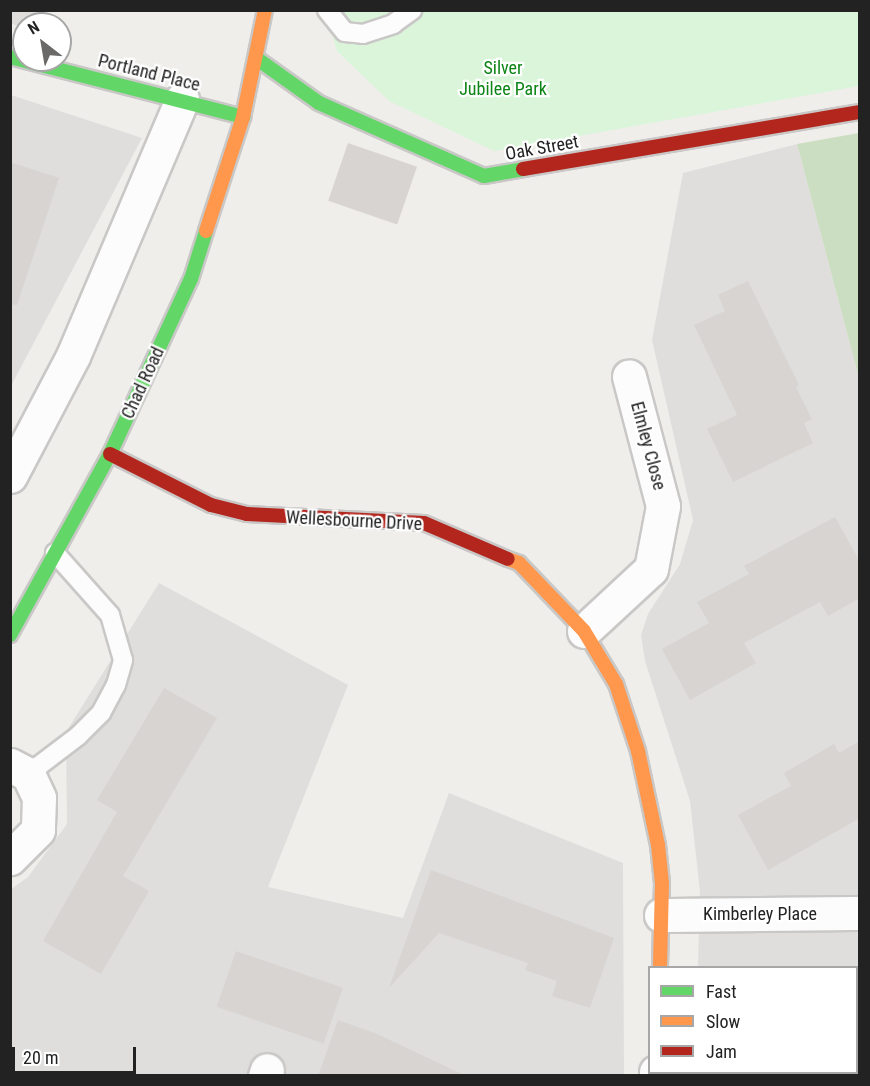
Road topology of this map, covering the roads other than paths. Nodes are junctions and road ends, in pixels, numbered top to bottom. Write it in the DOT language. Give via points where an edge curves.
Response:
graph roads {
  1 [pos="265,10"];
  2 [pos="327,10"];
  3 [pos="412,10"];
  4 [pos="10,57"];
  5 [pos="256,58"];
  6 [pos="182,99"];
  7 [pos="860,112"];
  8 [pos="243,117"];
  9 [pos="629,376"];
  10 [pos="110,454"];
  11 [pos="10,476"];
  12 [pos="55,554"];
  13 [pos="584,631"];
  14 [pos="10,634"];
  15 [pos="19,769"];
  16 [pos="10,858"];
  17 [pos="860,913"];
  18 [pos="661,915"];
  19 [pos="660,966"];
  1 -- 5 [label="street, Chad Road"];
  2 -- 3 [label="lane" via="345,32 363,34 393,24"];
  4 -- 6 [label="street, Portland Place"];
  5 -- 7 [label="street, Oak Street" via="319,103 484,176"];
  5 -- 8 [label="street, Chad Road"];
  6 -- 8 [label="street, Portland Place"];
  6 -- 11 [label="street" via="73,356"];
  8 -- 10 [label="street, Chad Road" via="191,279"];
  9 -- 13 [label="street, Elmley Close" via="663,506 651,568"];
  10 -- 12 [label="street, Chad Road"];
  10 -- 13 [label="street, Wellesbourne Drive" via="211,505 247,514 424,523 519,563"];
  12 -- 14 [label="street, Chad Road"];
  12 -- 15 [label="lane" via="110,615 123,660 116,685 101,713 78,736"];
  13 -- 18 [label="street, Wellesbourne Drive" via="616,684 638,751 658,844"];
  15 -- 16 [label="street" via="39,798 38,830"];
  17 -- 18 [label="street, Kimberley Place"];
  18 -- 19 [label="street, Wellesbourne Drive"];
}
